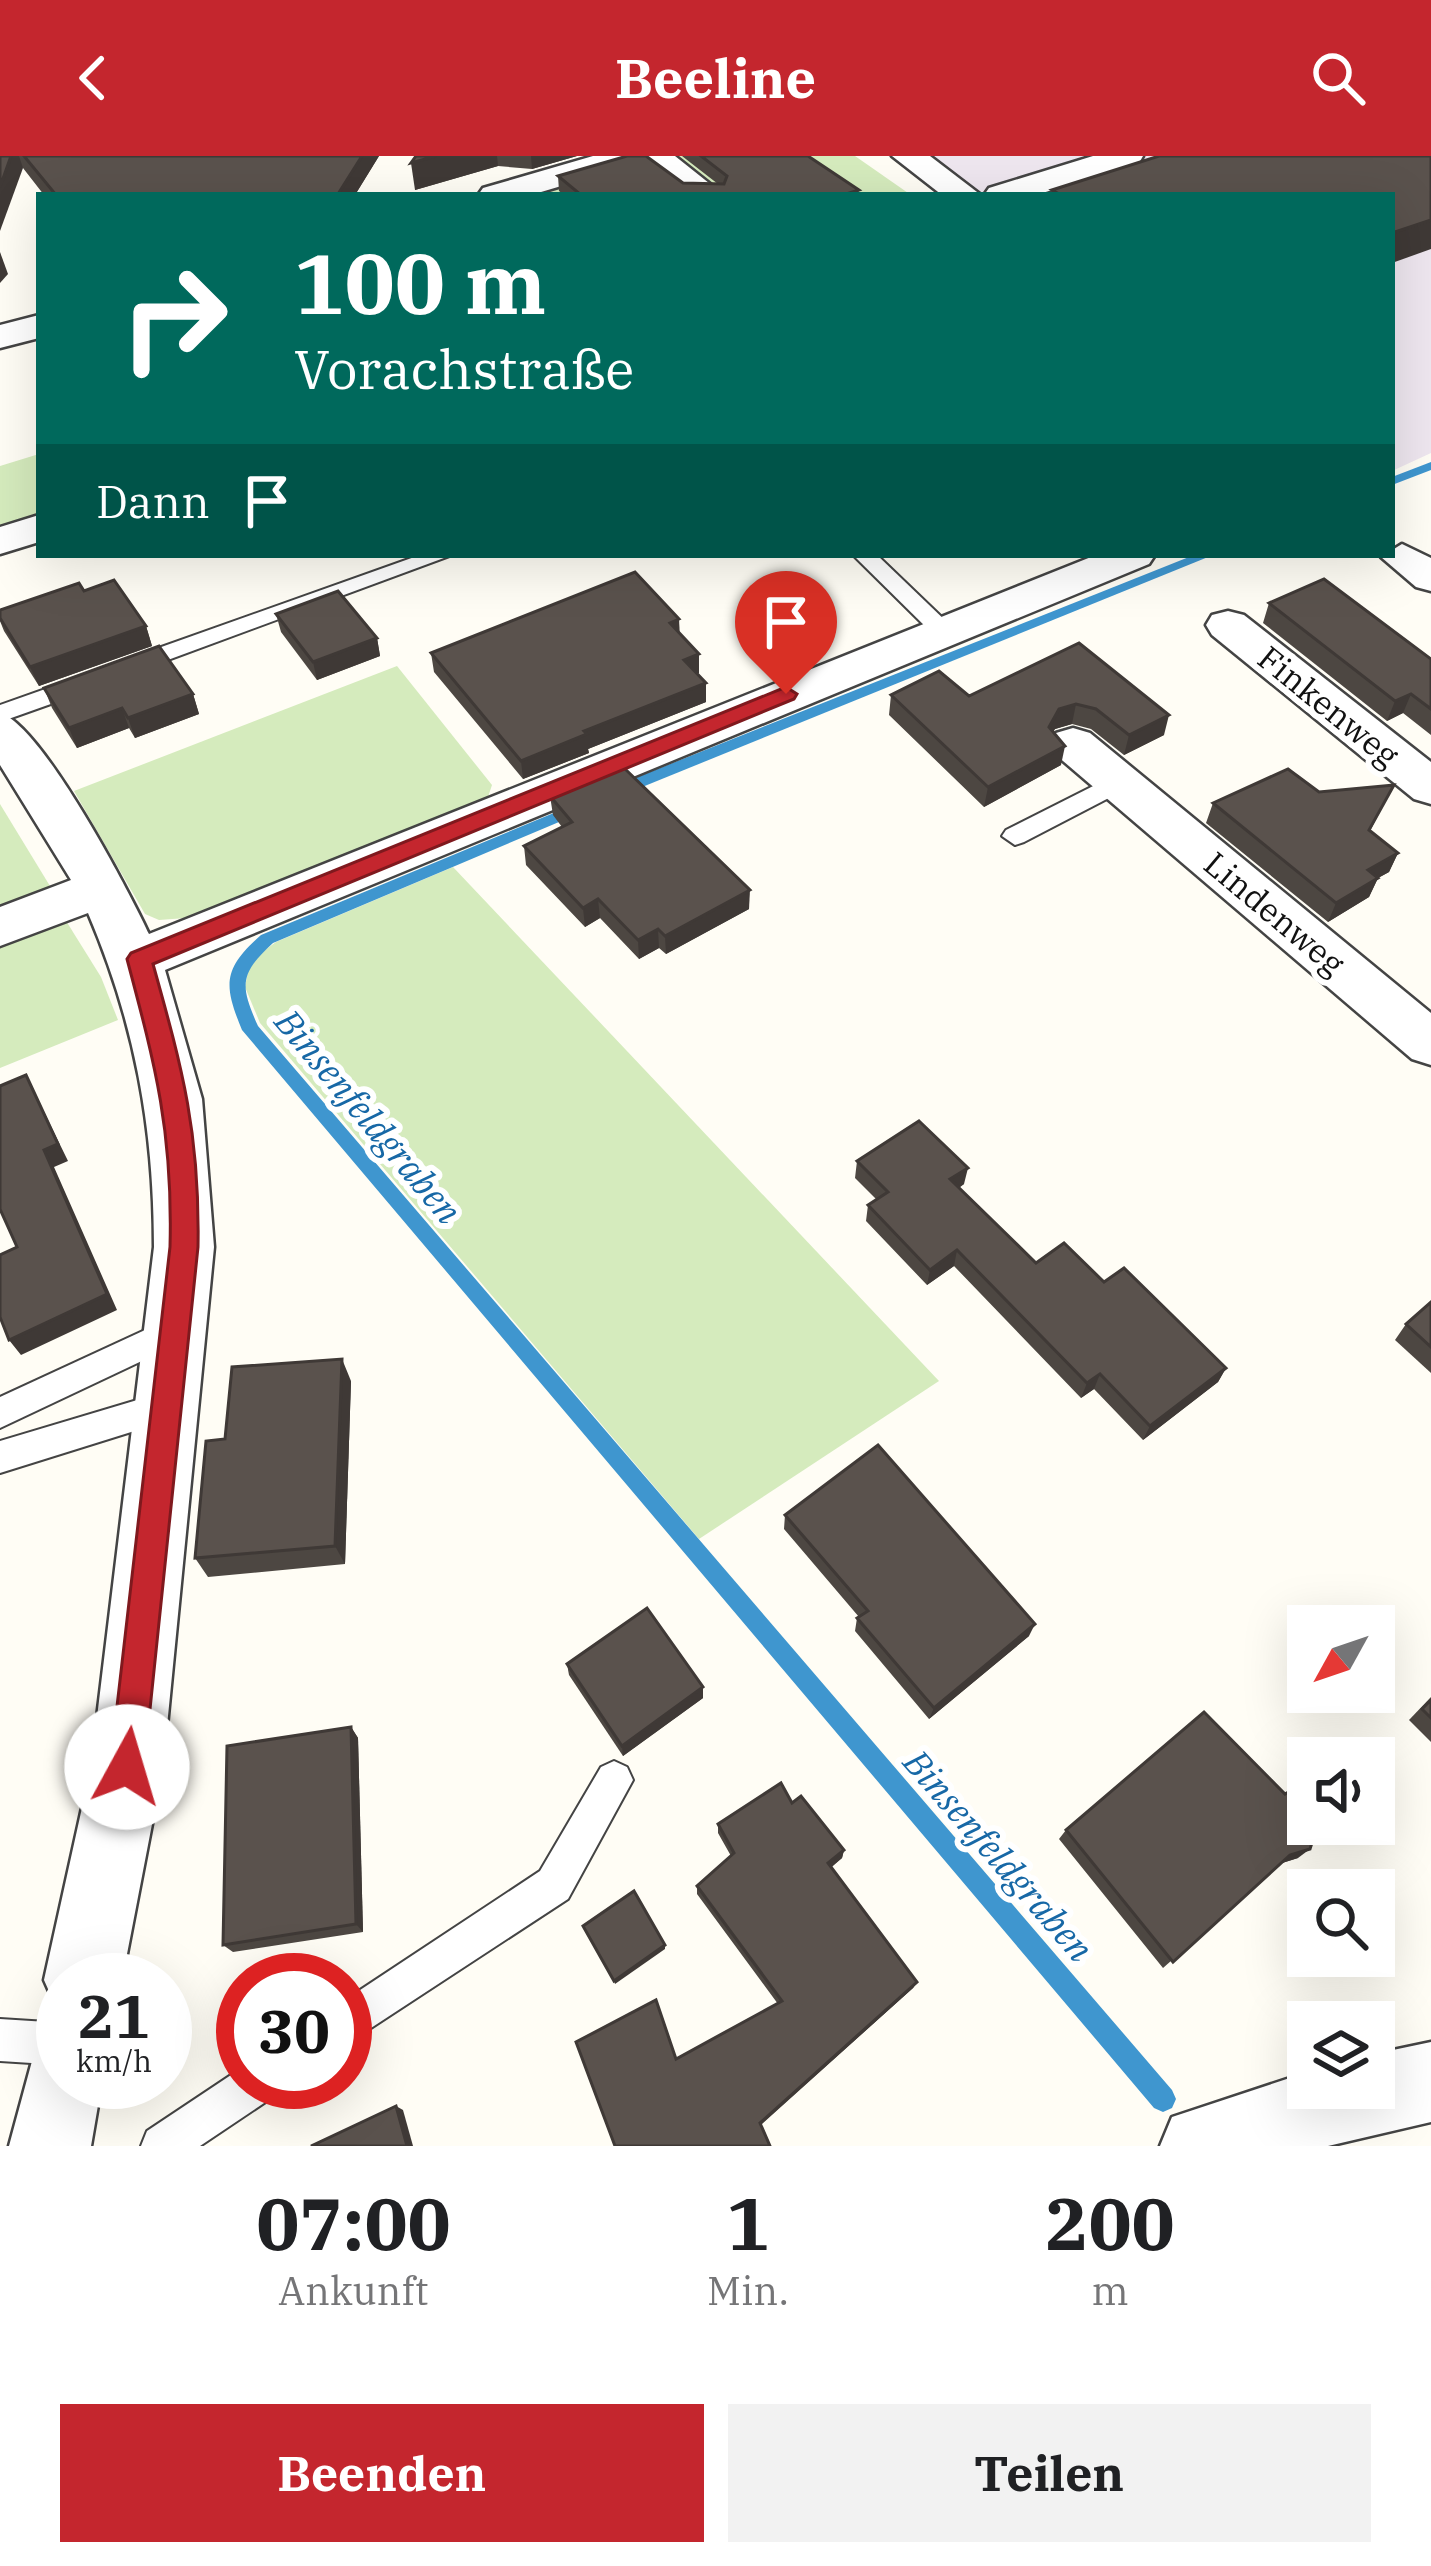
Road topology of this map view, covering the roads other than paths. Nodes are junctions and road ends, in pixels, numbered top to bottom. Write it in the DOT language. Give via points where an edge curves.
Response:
graph roads {
  1 [pos="629,156"];
  2 [pos="654,156"];
  3 [pos="908,156"];
  4 [pos="1127,156"];
  5 [pos="505,192"];
  6 [pos="703,192"];
  7 [pos="960,192"];
  8 [pos="1011,192"];
  9 [pos="36,327"];
  10 [pos="0,337"];
  11 [pos="36,529"];
  12 [pos="0,541"];
  13 [pos="433,558"];
  14 [pos="867,558"];
  15 [pos="1126,558"];
  16 [pos="1228,625"];
  17 [pos="943,631"];
  18 [pos="0,714"];
  19 [pos="0,729"];
  20 [pos="1073,744"];
  21 [pos="1119,782"];
  22 [pos="1431,788"];
  23 [pos="1015,836"];
  24 [pos="104,887"];
  25 [pos="0,927"];
  26 [pos="140,959"];
  27 [pos="1431,1044"];
  28 [pos="171,1332"];
  29 [pos="164,1407"];
  30 [pos="0,1413"];
  31 [pos="0,1457"];
  32 [pos="614,1780"];
  33 [pos="88,1953"];
  34 [pos="372,2006"];
  35 [pos="0,2040"];
  36 [pos="36,2042"];
  37 [pos="1431,2082"];
  38 [pos="57,2109"];
  39 [pos="218,2109"];
  40 [pos="50,2146"];
  41 [pos="162,2146"];
  42 [pos="1201,2146"];
  1 -- 5 [label="street"];
  2 -- 6 [label="street"];
  3 -- 7 [label="street"];
  4 -- 8 [label="street"];
  9 -- 10 [label="street"];
  11 -- 12 [label="street"];
  13 -- 18 [label="lane"];
  14 -- 17 [label="lane"];
  15 -- 17 [label="street"];
  16 -- 22 [label="street, Finkenweg"];
  17 -- 26 [label="street"];
  19 -- 24 [label="street"];
  20 -- 21 [label="street, Lindenweg"];
  21 -- 23 [label="lane"];
  21 -- 27 [label="street, Lindenweg"];
  24 -- 25 [label="street"];
  24 -- 26 [label="street"];
  26 -- 28 [label="street" via="178,1102 186,1167"];
  28 -- 29 [label="street"];
  28 -- 30 [label="lane"];
  29 -- 31 [label="lane"];
  29 -- 33 [label="street" via="127,1767"];
  32 -- 34 [label="lane" via="554,1885"];
  35 -- 36 [label="lane"];
  37 -- 42 [label="street"];
  38 -- 40 [label="street"];
  39 -- 41 [label="lane"];
}
